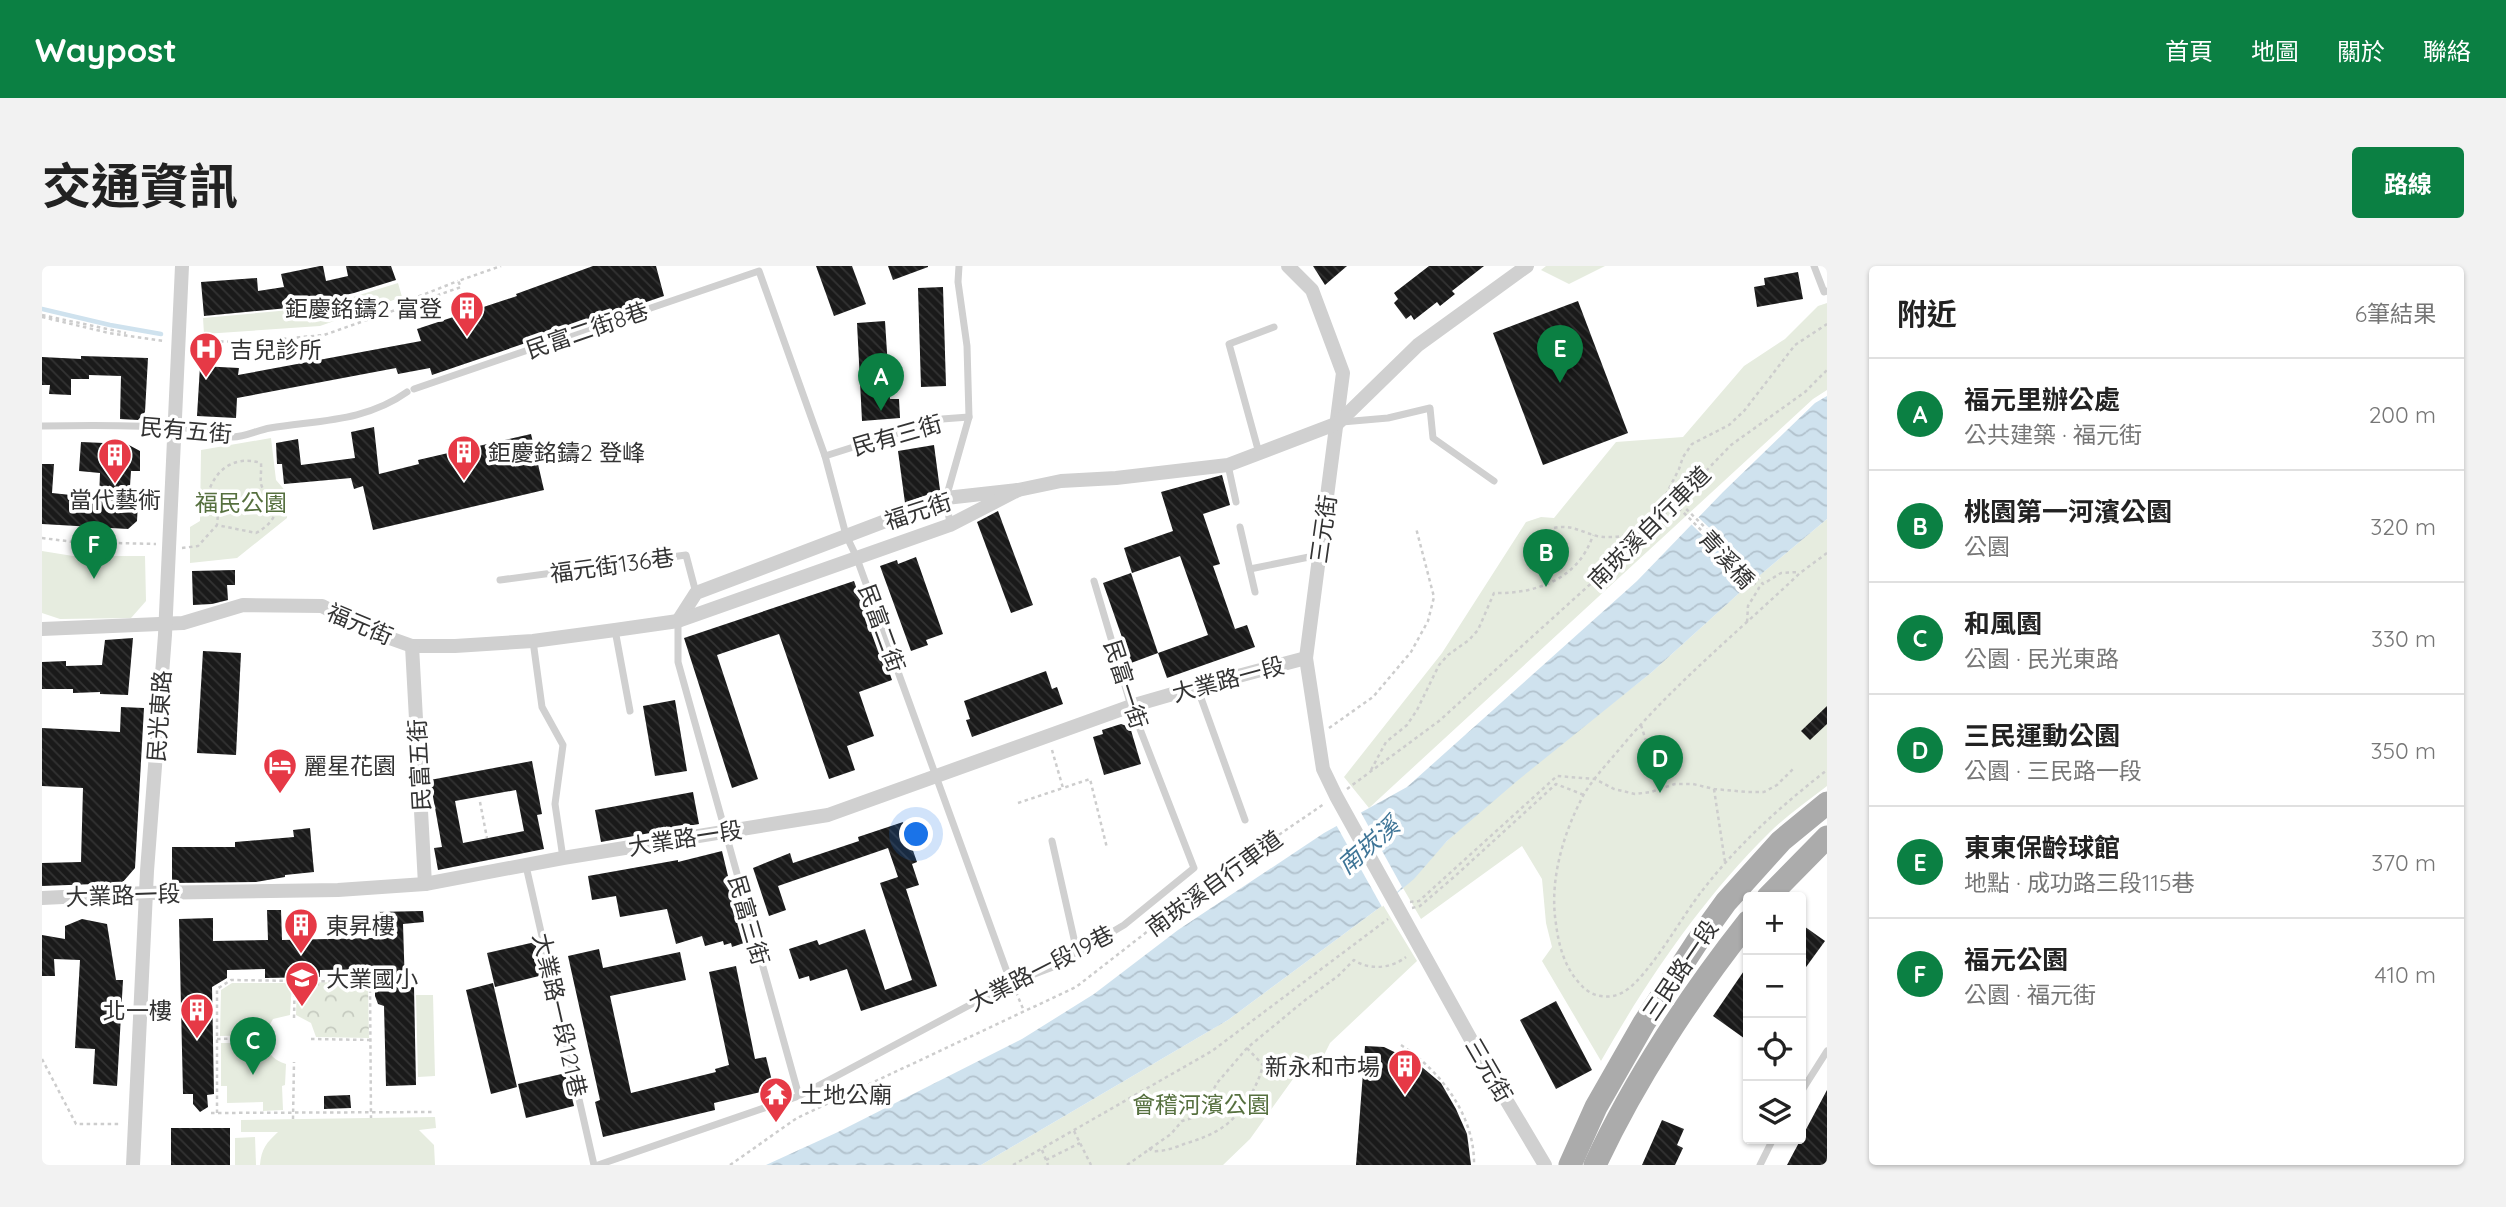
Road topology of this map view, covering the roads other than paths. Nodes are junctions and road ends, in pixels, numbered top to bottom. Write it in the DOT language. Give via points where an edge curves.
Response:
graph roads {
  1 [pos="182,266"];
  2 [pos="959,266"];
  3 [pos="1288,266"];
  4 [pos="1527,266"];
  5 [pos="1814,266"];
  6 [pos="760,271"];
  7 [pos="1827,292"];
  8 [pos="1274,327"];
  9 [pos="411,391"];
  10 [pos="969,417"];
  11 [pos="1338,423"];
  12 [pos="42,426"];
  13 [pos="176,427"];
  14 [pos="1259,453"];
  15 [pos="825,456"];
  16 [pos="1228,465"];
  17 [pos="1494,481"];
  18 [pos="1018,490"];
  19 [pos="946,498"];
  20 [pos="1236,502"];
  21 [pos="950,525"];
  22 [pos="1240,527"];
  23 [pos="846,535"];
  24 [pos="1320,555"];
  25 [pos="856,556"];
  26 [pos="1250,569"];
  27 [pos="500,580"];
  28 [pos="1094,582"];
  29 [pos="1255,592"];
  30 [pos="696,593"];
  31 [pos="678,621"];
  32 [pos="166,624"];
  33 [pos="42,629"];
  34 [pos="615,630"];
  35 [pos="533,641"];
  36 [pos="412,646"];
  37 [pos="1306,659"];
  38 [pos="1197,687"];
  39 [pos="1131,706"];
  40 [pos="630,711"];
  41 [pos="935,777"];
  42 [pos="1162,785"];
  43 [pos="1827,803"];
  44 [pos="1245,821"];
  45 [pos="724,833"];
  46 [pos="1827,837"];
  47 [pos="1052,841"];
  48 [pos="563,858"];
  49 [pos="526,865"];
  50 [pos="425,884"];
  51 [pos="1773,892"];
  52 [pos="146,893"];
  53 [pos="42,898"];
  54 [pos="1743,928"];
  55 [pos="1077,952"];
  56 [pos="1011,983"];
  57 [pos="1827,1051"];
  58 [pos="1806,1084"];
  59 [pos="799,1096"];
  60 [pos="1770,1144"];
  61 [pos="133,1165"];
  62 [pos="596,1165"];
  63 [pos="1545,1165"];
  64 [pos="1570,1165"];
  65 [pos="1595,1165"];
  66 [pos="1760,1165"];
  1 -- 13 [label="street, 民光東路"];
  2 -- 10 [label="lane"];
  3 -- 11 [label="street, 三元街" via="1312,290 1343,373"];
  4 -- 11 [label="street" via="1418,345"];
  5 -- 7 [label="lane"];
  6 -- 9 [label="lane, 民富二街8巷"];
  6 -- 15 [label="lane, 民富二街"];
  8 -- 14 [label="lane" via="1229,344"];
  9 -- 13 [label="lane, 民有五街" via="358,415 234,437"];
  10 -- 15 [label="lane, 民有三街" via="942,419"];
  10 -- 19 [label="lane"];
  11 -- 14 [label="street, 福元街"];
  11 -- 17 [label="lane" via="1430,408 1433,438"];
  11 -- 24 [label="street, 三元街"];
  12 -- 13 [label="lane, 民有五街"];
  13 -- 32 [label="street, 民光東路"];
  14 -- 16 [label="street, 福元街"];
  15 -- 23 [label="lane, 民富二街"];
  16 -- 18 [label="street, 福元街" via="1061,481"];
  16 -- 20 [label="lane"];
  18 -- 19 [label="street, 福元街"];
  18 -- 21 [label="street, 福元街"];
  19 -- 21 [label="lane"];
  19 -- 23 [label="street, 福元街"];
  21 -- 25 [label="street, 福元街"];
  22 -- 26 [label="lane"];
  23 -- 25 [label="lane, 民富二街"];
  23 -- 30 [label="street, 福元街"];
  24 -- 26 [label="lane"];
  24 -- 37 [label="street, 三元街"];
  25 -- 31 [label="street, 福元街"];
  25 -- 41 [label="lane, 民富二街"];
  26 -- 29 [label="lane"];
  27 -- 30 [label="lane, 福元街136巷" via="686,555"];
  28 -- 39 [label="lane, 民富一街"];
  30 -- 31 [label="street"];
  31 -- 34 [label="street, 福元街"];
  31 -- 45 [label="lane, 民富三街" via="678,662"];
  32 -- 33 [label="street, 福元街"];
  32 -- 36 [label="street, 福元街" via="243,605 322,606"];
  32 -- 52 [label="street, 民光東路"];
  34 -- 35 [label="street, 福元街"];
  34 -- 40 [label="lane"];
  35 -- 36 [label="street, 福元街"];
  35 -- 48 [label="lane" via="542,707 563,745 555,804"];
  36 -- 50 [label="street, 民富五街"];
  37 -- 38 [label="street, 大業路一段"];
  37 -- 63 [label="street, 三元街" via="1323,769"];
  38 -- 39 [label="street, 大業路一段"];
  38 -- 44 [label="lane"];
  39 -- 41 [label="street, 大業路一段"];
  39 -- 42 [label="lane, 民富一街"];
  41 -- 45 [label="street, 大業路一段" via="828,815"];
  41 -- 56 [label="lane, 民富二街"];
  42 -- 55 [label="lane, 大業路一段19巷" via="1194,868 1124,925"];
  43 -- 64 [label="main road, 三民路一段" via="1781,841 1697,942 1596,1107"];
  45 -- 48 [label="street, 大業路一段"];
  45 -- 59 [label="lane, 民富三街"];
  46 -- 51 [label="main road"];
  47 -- 55 [label="lane"];
  48 -- 49 [label="street, 大業路一段"];
  49 -- 50 [label="street, 大業路一段"];
  49 -- 62 [label="lane, 大業路一段121巷"];
  50 -- 52 [label="street, 大業路一段"];
  52 -- 53 [label="street, 大業路一段"];
  52 -- 61 [label="street, 民光東路"];
  54 -- 65 [label="main road, 三民路一段" via="1669,1035 1613,1126"];
  55 -- 56 [label="lane, 大業路一段19巷"];
  56 -- 59 [label="lane, 大業路一段19巷"];
  57 -- 58 [label="lane"];
  59 -- 62 [label="lane, 大業路一段121巷"];
  60 -- 66 [label="lane"];
}
